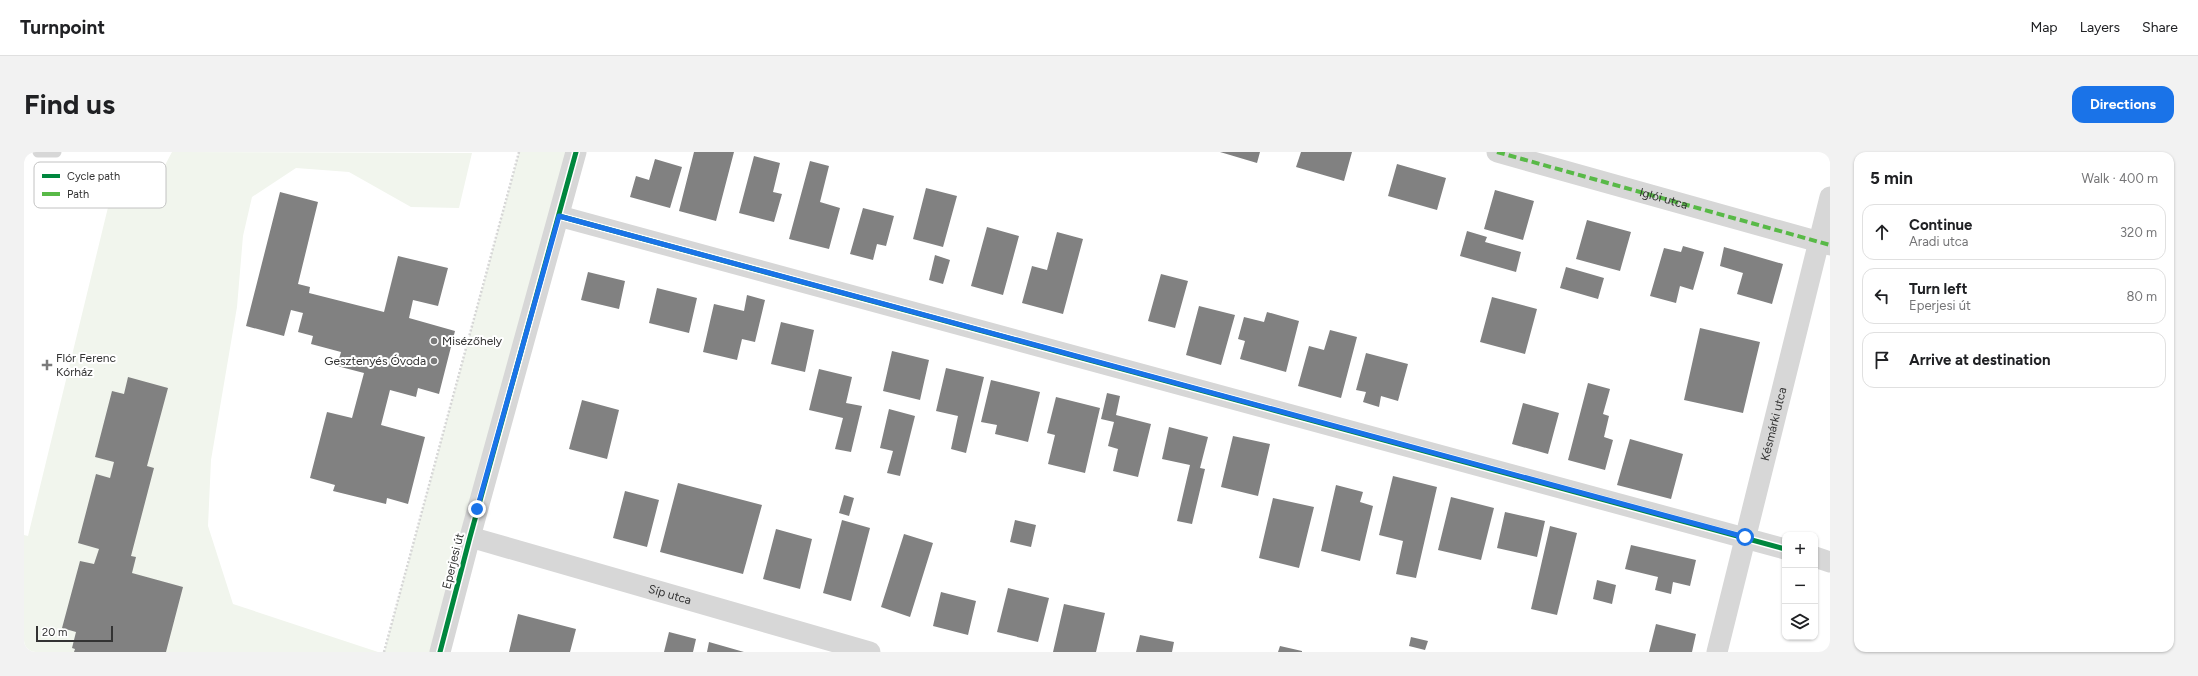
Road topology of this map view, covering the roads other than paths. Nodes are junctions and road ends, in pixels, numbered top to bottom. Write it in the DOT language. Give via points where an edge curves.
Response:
graph roads {
  1 [pos="38,152"];
  2 [pos="56,152"];
  3 [pos="576,152"];
  4 [pos="1497,152"];
  5 [pos="1830,197"];
  6 [pos="559,216"];
  7 [pos="1825,243"];
  8 [pos="470,537"];
  9 [pos="1745,537"];
  10 [pos="1782,548"];
  11 [pos="1818,558"];
  12 [pos="1830,562"];
  13 [pos="440,652"];
  14 [pos="870,652"];
  15 [pos="1717,652"];
  1 -- 2 [label="lane"];
  3 -- 6 [label="street, Eperjesi út"];
  4 -- 7 [label="street, Iglói utca"];
  5 -- 7 [label="street, Késmárki utca"];
  6 -- 8 [label="street, Eperjesi út"];
  6 -- 9 [label="street"];
  7 -- 9 [label="street, Késmárki utca"];
  8 -- 13 [label="street, Eperjesi út"];
  8 -- 14 [label="street, Síp utca"];
  9 -- 10 [label="street"];
  9 -- 15 [label="street, Késmárki utca"];
  11 -- 12 [label="street"];
}
